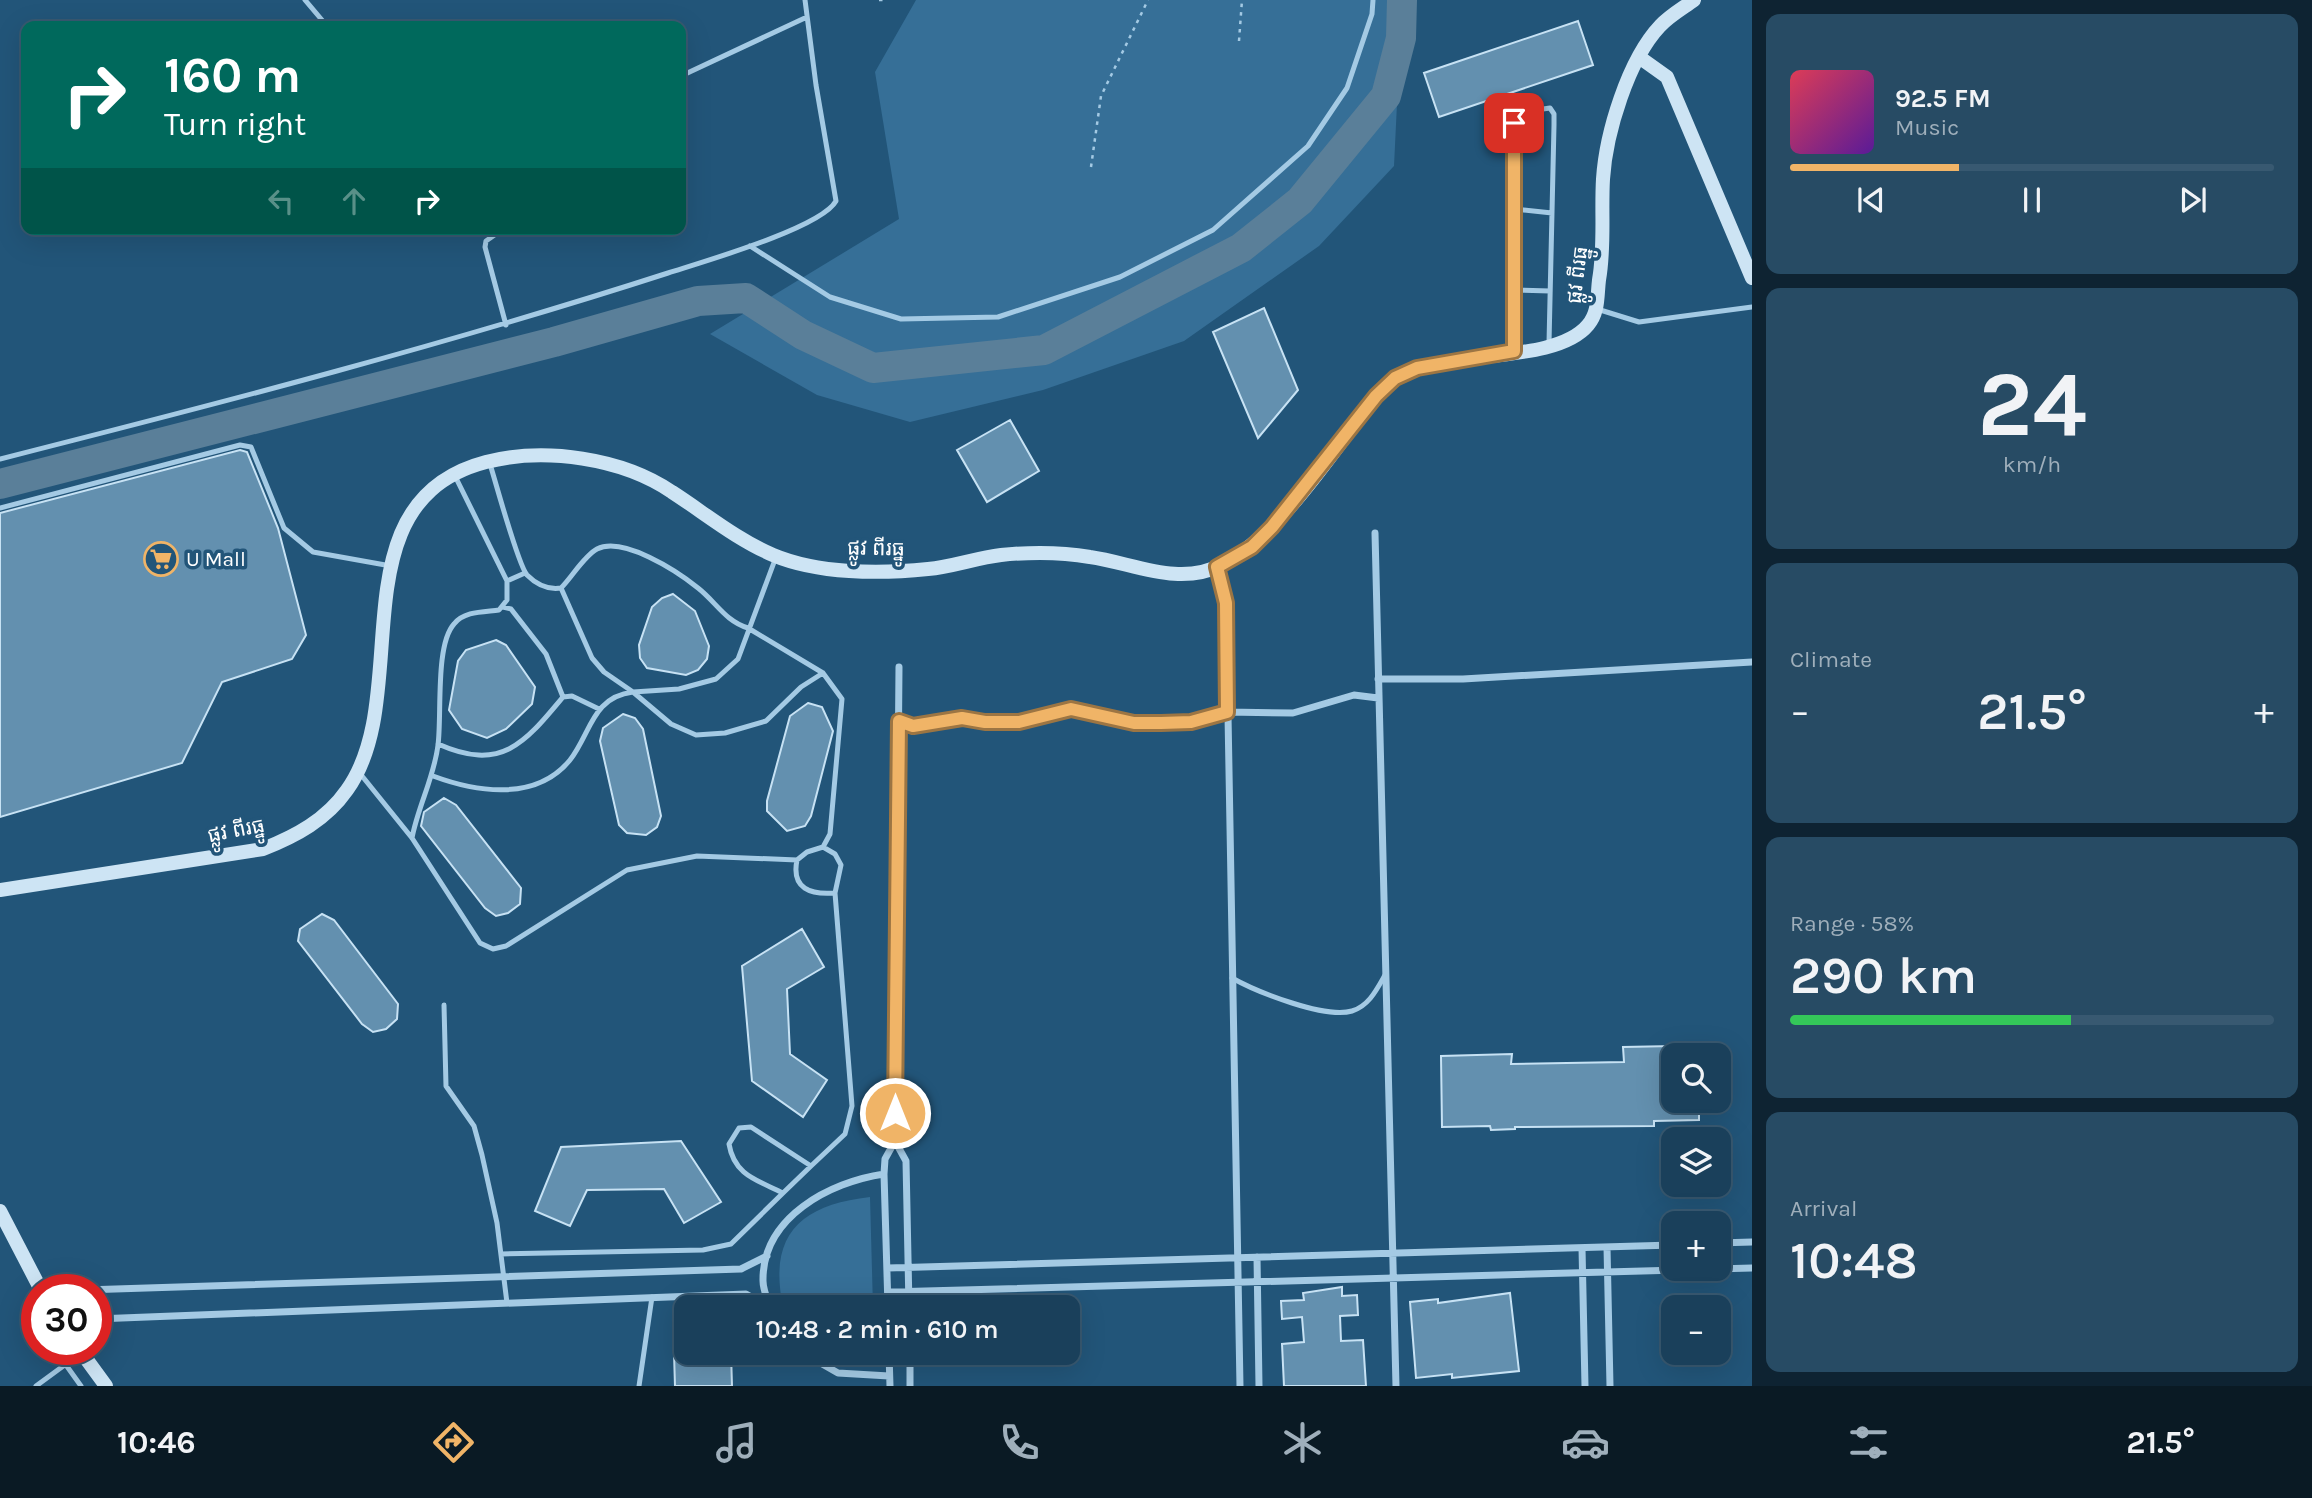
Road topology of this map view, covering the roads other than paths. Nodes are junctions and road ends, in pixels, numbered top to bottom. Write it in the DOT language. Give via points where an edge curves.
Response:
graph roads {
  1 [pos="305,0"];
  2 [pos="805,0"];
  3 [pos="1373,0"];
  4 [pos="1694,0"];
  5 [pos="807,17"];
  6 [pos="323,21"];
  7 [pos="1639,57"];
  8 [pos="686,74"];
  9 [pos="1514,209"];
  10 [pos="1552,212"];
  11 [pos="494,235"];
  12 [pos="750,246"];
  13 [pos="1752,278"];
  14 [pos="1514,290"];
  15 [pos="1550,291"];
  16 [pos="1752,307"];
  17 [pos="1597,309"];
  18 [pos="506,325"];
  19 [pos="1549,346"];
  20 [pos="1514,351"];
  21 [pos="0,459"];
  22 [pos="489,461"];
  23 [pos="453,473"];
  24 [pos="0,508"];
  25 [pos="1375,533"];
  26 [pos="776,556"];
  27 [pos="391,566"];
  28 [pos="1217,567"];
  29 [pos="525,573"];
  30 [pos="507,581"];
  31 [pos="561,589"];
  32 [pos="503,607"];
  33 [pos="748,628"];
  34 [pos="1752,662"];
  35 [pos="899,667"];
  36 [pos="823,673"];
  37 [pos="1378,679"];
  38 [pos="633,692"];
  39 [pos="563,697"];
  40 [pos="1378,698"];
  41 [pos="599,709"];
  42 [pos="1227,712"];
  43 [pos="899,721"];
  44 [pos="438,744"];
  45 [pos="358,771"];
  46 [pos="433,776"];
  47 [pos="412,838"];
  48 [pos="823,847"];
  49 [pos="797,860"];
  50 [pos="0,890"];
  51 [pos="835,893"];
  52 [pos="1385,975"];
  53 [pos="1232,978"];
  54 [pos="444,1005"];
  55 [pos="895,1141"];
  56 [pos="811,1166"];
  57 [pos="884,1174"];
  58 [pos="783,1193"];
  59 [pos="0,1211"];
  60 [pos="1752,1242"];
  61 [pos="1731,1243"];
  62 [pos="1661,1245"];
  63 [pos="1607,1247"];
  64 [pos="1582,1248"];
  65 [pos="1391,1253"];
  66 [pos="501,1254"];
  67 [pos="767,1256"];
  68 [pos="1257,1257"];
  69 [pos="1237,1258"];
  70 [pos="888,1268"];
  71 [pos="909,1268"];
  72 [pos="1752,1268"];
  73 [pos="1608,1272"];
  74 [pos="1583,1273"];
  75 [pos="33,1274"];
  76 [pos="504,1277"];
  77 [pos="1392,1278"];
  78 [pos="1237,1282"];
  79 [pos="1257,1282"];
  80 [pos="112,1289"];
  81 [pos="888,1292"];
  82 [pos="908,1292"];
  83 [pos="715,1295"];
  84 [pos="748,1295"];
  85 [pos="766,1295"];
  86 [pos="908,1295"];
  87 [pos="674,1296"];
  88 [pos="652,1297"];
  89 [pos="507,1303"];
  90 [pos="112,1318"];
  91 [pos="66,1365"];
  92 [pos="90,1365"];
  93 [pos="824,1365"];
  94 [pos="889,1365"];
  95 [pos="910,1365"];
  96 [pos="889,1376"];
  97 [pos="36,1386"];
  98 [pos="81,1386"];
  99 [pos="106,1386"];
  100 [pos="639,1386"];
  101 [pos="890,1386"];
  102 [pos="910,1386"];
  103 [pos="1240,1386"];
  104 [pos="1259,1386"];
  105 [pos="1396,1386"];
  106 [pos="1584,1386"];
  107 [pos="1610,1386"];
  1 -- 6 [label="lane"];
  2 -- 5 [label="lane"];
  3 -- 12 [label="lane" via="1347,88 1308,146 1213,230 1120,277 998,317 901,319 830,297"];
  4 -- 7 [label="main road, ផ្លូវ ពីរធ្នូ" via="1660,26"];
  5 -- 8 [label="lane"];
  5 -- 12 [label="lane" via="836,201 824,214"];
  7 -- 13 [label="main road" via="1667,77"];
  7 -- 17 [label="main road, ផ្លូវ ពីរធ្នូ" via="1622,93 1603,177"];
  9 -- 10 [label="lane"];
  9 -- 10 [label="lane" via="1515,117 1550,108 1554,114"];
  9 -- 14 [label="lane"];
  10 -- 15 [label="lane"];
  11 -- 18 [label="lane" via="485,247"];
  12 -- 18 [label="lane"];
  14 -- 15 [label="lane"];
  14 -- 20 [label="lane"];
  15 -- 19 [label="lane"];
  16 -- 17 [label="lane" via="1639,322"];
  17 -- 19 [label="main road, ផ្លូវ ពីរធ្នូ" via="1576,336"];
  18 -- 21 [label="lane" via="333,375"];
  19 -- 20 [label="main road, ផ្លូវ ពីរធ្នូ"];
  20 -- 28 [label="main road, ផ្លូវ ពីរធ្នូ" via="1417,368 1395,378 1272,527 1252,547"];
  22 -- 23 [label="main road, ផ្លូវ ពីរធ្នូ"];
  22 -- 26 [label="main road, ផ្លូវ ពីរធ្នូ" via="532,456 621,466 669,489 729,533"];
  22 -- 29 [label="lane"];
  23 -- 27 [label="main road, ផ្លូវ ពីរធ្នូ" via="428,492 411,515"];
  23 -- 30 [label="lane"];
  24 -- 27 [label="lane" via="240,445 251,447 284,528 303,545 313,552"];
  25 -- 37 [label="street"];
  26 -- 28 [label="main road, ផ្លូវ ពីរធ្នូ" via="821,567 873,571 929,569 1000,555 1046,553 1091,557 1165,574"];
  26 -- 33 [label="lane"];
  27 -- 45 [label="main road, ផ្លូវ ពីរធ្នូ" via="373,723"];
  28 -- 42 [label="street" via="1226,603"];
  29 -- 30 [label="lane"];
  29 -- 31 [label="lane" via="550,590"];
  30 -- 32 [label="lane"];
  31 -- 33 [label="lane" via="594,550 611,543 634,549 698,587 735,624"];
  31 -- 38 [label="lane" via="593,658 604,672"];
  32 -- 39 [label="lane" via="511,609 546,654"];
  32 -- 44 [label="lane" via="465,615 445,640"];
  33 -- 36 [label="lane"];
  33 -- 38 [label="lane" via="737,659 716,679 680,689"];
  34 -- 37 [label="street" via="1463,679"];
  35 -- 43 [label="street"];
  36 -- 38 [label="lane" via="800,687 766,721 725,733 696,735 671,724"];
  36 -- 48 [label="lane" via="842,699 830,834"];
  37 -- 40 [label="street"];
  38 -- 41 [label="lane" via="611,698"];
  39 -- 41 [label="lane" via="572,696"];
  39 -- 44 [label="lane" via="534,732 512,748 488,756 463,755"];
  40 -- 42 [label="street" via="1354,695 1293,713"];
  40 -- 52 [label="street"];
  41 -- 46 [label="lane" via="570,759 538,782 508,790 480,790"];
  42 -- 43 [label="street" via="1191,722 1161,723 1134,723 1071,709 1019,722 962,718 913,726"];
  42 -- 53 [label="street"];
  43 -- 55 [label="street"];
  44 -- 46 [label="lane"];
  45 -- 47 [label="lane"];
  45 -- 50 [label="main road, ផ្លូវ ពីរធ្នូ" via="328,813 290,839 263,849"];
  46 -- 47 [label="lane"];
  47 -- 49 [label="lane" via="480,943 493,949 506,946 627,870 697,856"];
  48 -- 49 [label="lane"];
  48 -- 51 [label="lane" via="835,853 841,864"];
  49 -- 51 [label="lane" via="794,873 799,885 809,893"];
  51 -- 56 [label="lane" via="852,1106 845,1134"];
  52 -- 53 [label="lane" via="1372,997 1353,1010 1324,1013"];
  52 -- 65 [label="street"];
  53 -- 69 [label="street"];
  54 -- 66 [label="lane" via="446,1086 474,1126"];
  55 -- 57 [label="street" via="885,1159"];
  55 -- 71 [label="street" via="906,1161"];
  56 -- 58 [label="lane"];
  56 -- 58 [label="lane" via="751,1127 739,1128 729,1144 732,1161 748,1176"];
  57 -- 67 [label="street" via="855,1178 806,1204 780,1229"];
  57 -- 70 [label="street"];
  58 -- 66 [label="lane" via="731,1244"];
  59 -- 75 [label="main road"];
  60 -- 61 [label="street"];
  62 -- 63 [label="street"];
  63 -- 64 [label="street"];
  63 -- 73 [label="street"];
  64 -- 65 [label="street"];
  64 -- 74 [label="street"];
  65 -- 68 [label="street"];
  65 -- 77 [label="street"];
  66 -- 76 [label="lane"];
  67 -- 76 [label="street" via="741,1269"];
  67 -- 85 [label="street"];
  68 -- 69 [label="street"];
  68 -- 79 [label="street"];
  69 -- 71 [label="street"];
  69 -- 78 [label="street"];
  70 -- 71 [label="street"];
  70 -- 81 [label="street"];
  71 -- 82 [label="street"];
  72 -- 73 [label="street"];
  73 -- 74 [label="street"];
  73 -- 107 [label="street"];
  74 -- 77 [label="street"];
  74 -- 106 [label="street"];
  76 -- 80 [label="street"];
  76 -- 89 [label="lane"];
  77 -- 79 [label="street"];
  77 -- 105 [label="street"];
  78 -- 79 [label="street"];
  78 -- 82 [label="street"];
  78 -- 103 [label="street"];
  79 -- 104 [label="street"];
  81 -- 82 [label="street"];
  82 -- 86 [label="street"];
  83 -- 84 [label="street"];
  87 -- 88 [label="street"];
  88 -- 89 [label="street"];
  88 -- 100 [label="lane"];
  89 -- 90 [label="street"];
  91 -- 97 [label="lane"];
  91 -- 98 [label="lane"];
  92 -- 99 [label="main road"];
  93 -- 96 [label="street" via="838,1373"];
  94 -- 96 [label="street"];
  95 -- 102 [label="street"];
  96 -- 101 [label="street"];
}
